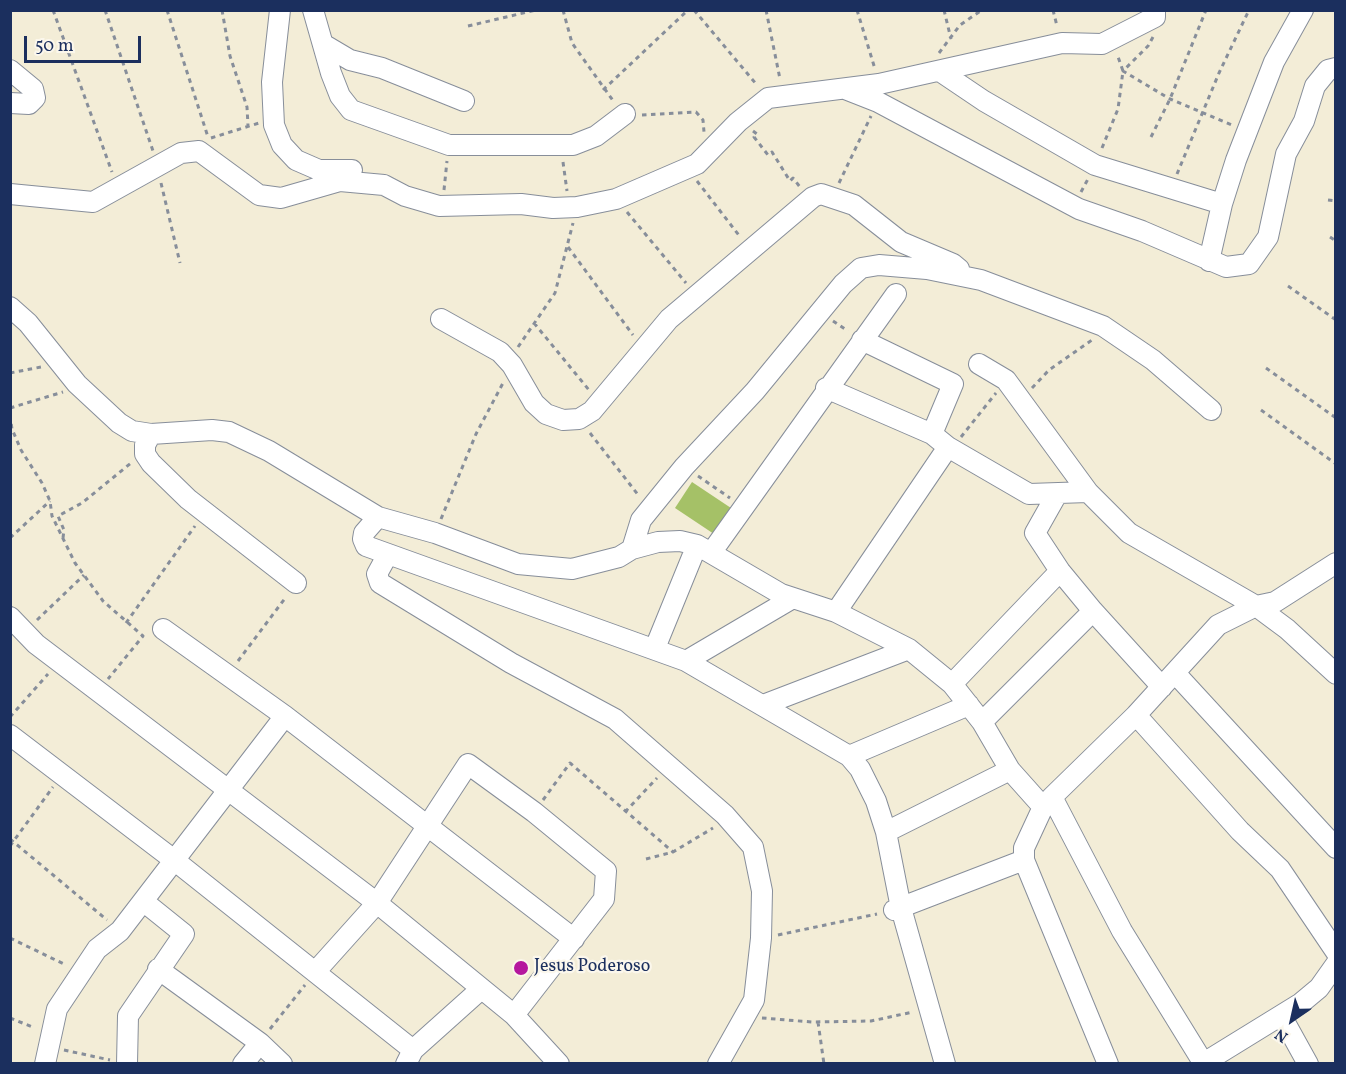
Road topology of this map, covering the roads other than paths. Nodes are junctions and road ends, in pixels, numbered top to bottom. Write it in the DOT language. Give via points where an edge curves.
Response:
graph roads {
  1 [pos="280,10"];
  2 [pos="313,10"];
  3 [pos="1303,10"];
  4 [pos="1155,14"];
  5 [pos="323,44"];
  6 [pos="1335,68"];
  7 [pos="10,70"];
  8 [pos="941,72"];
  9 [pos="878,93"];
  10 [pos="464,101"];
  11 [pos="10,103"];
  12 [pos="625,114"];
  13 [pos="384,185"];
  14 [pos="10,194"];
  15 [pos="1222,204"];
  16 [pos="1209,261"];
  17 [pos="959,275"];
  18 [pos="896,294"];
  19 [pos="10,307"];
  20 [pos="441,319"];
  21 [pos="862,340"];
  22 [pos="979,364"];
  23 [pos="826,388"];
  24 [pos="1211,410"];
  25 [pos="151,434"];
  26 [pos="932,434"];
  27 [pos="950,448"];
  28 [pos="1088,492"];
  29 [pos="1057,494"];
  30 [pos="378,517"];
  31 [pos="632,549"];
  32 [pos="704,549"];
  33 [pos="388,554"];
  34 [pos="1335,563"];
  35 [pos="1060,571"];
  36 [pos="296,583"];
  37 [pos="793,598"];
  38 [pos="1256,606"];
  39 [pos="1093,611"];
  40 [pos="836,612"];
  41 [pos="10,617"];
  42 [pos="163,629"];
  43 [pos="655,648"];
  44 [pos="909,649"];
  45 [pos="686,661"];
  46 [pos="1175,673"];
  47 [pos="1335,674"];
  48 [pos="952,684"];
  49 [pos="1162,687"];
  50 [pos="763,705"];
  51 [pos="969,705"];
  52 [pos="1136,715"];
  53 [pos="285,717"];
  54 [pos="982,722"];
  55 [pos="10,735"];
  56 [pos="849,756"];
  57 [pos="1010,770"];
  58 [pos="230,790"];
  59 [pos="1047,802"];
  60 [pos="428,825"];
  61 [pos="886,832"];
  62 [pos="1335,848"];
  63 [pos="174,860"];
  64 [pos="1024,860"];
  65 [pos="143,901"];
  66 [pos="377,903"];
  67 [pos="897,909"];
  68 [pos="574,939"];
  69 [pos="1335,952"];
  70 [pos="1335,964"];
  71 [pos="159,969"];
  72 [pos="316,971"];
  73 [pos="480,990"];
  74 [pos="514,1015"];
  75 [pos="1281,1017"];
  76 [pos="260,1043"];
  77 [pos="48,1048"];
  78 [pos="409,1057"];
  79 [pos="127,1063"];
  80 [pos="1203,1063"];
  81 [pos="243,1064"];
  82 [pos="282,1064"];
  83 [pos="559,1064"];
  84 [pos="718,1064"];
  85 [pos="945,1064"];
  86 [pos="1108,1064"];
  87 [pos="1308,1064"];
  1 -- 13 [label="street" via="272,82 273,119 282,145 296,160 319,170 354,170"];
  2 -- 5 [label="street"];
  3 -- 15 [label="street" via="1274,62"];
  4 -- 8 [label="street" via="1102,44 1062,43"];
  5 -- 10 [label="street" via="350,60 382,68"];
  5 -- 12 [label="street" via="340,96 351,110 449,145 573,145 596,136"];
  6 -- 16 [label="street" via="1328,69 1315,86 1304,121 1286,154 1268,237 1249,264 1226,267"];
  7 -- 11 [label="street" via="33,89 35,98 29,104"];
  8 -- 9 [label="street" via="920,75"];
  8 -- 15 [label="street" via="1095,165"];
  9 -- 13 [label="street" via="842,88 776,97 738,122 711,153 688,169 616,199 578,207 440,206"];
  9 -- 16 [label="street" via="1073,207 1142,231"];
  13 -- 14 [label="street" via="340,181 281,198 259,195 199,151 182,153 93,202"];
  15 -- 16 [label="street"];
  17 -- 20 [label="street" via="953,264 901,242 854,205 822,197 749,249 669,319 599,403 579,419 563,420 546,414 534,403 500,352"];
  17 -- 24 [label="street" via="1108,329 1153,360"];
  17 -- 31 [label="street" via="898,266 861,268 684,467 641,520"];
  18 -- 21 [label="street"];
  19 -- 25 [label="street" via="77,384 119,423 132,431"];
  21 -- 23 [label="street"];
  21 -- 26 [label="street" via="953,384"];
  22 -- 28 [label="street" via="1006,380"];
  23 -- 26 [label="street"];
  23 -- 32 [label="street" via="744,507"];
  25 -- 30 [label="street" via="229,432"];
  25 -- 36 [label="street" via="145,445 151,463 205,512"];
  26 -- 27 [label="street"];
  27 -- 29 [label="street" via="1029,494"];
  27 -- 40 [label="street"];
  28 -- 29 [label="street"];
  28 -- 38 [label="street" via="1129,533"];
  29 -- 35 [label="street" via="1035,533"];
  30 -- 31 [label="street" via="518,564 549,569 590,566"];
  30 -- 33 [label="street" via="363,539 366,546"];
  31 -- 32 [label="street" via="680,541"];
  32 -- 37 [label="street"];
  32 -- 43 [label="street"];
  33 -- 43 [label="street"];
  33 -- 84 [label="street" via="377,574 380,582 511,663 615,719 728,819 753,847 762,891 754,1000"];
  34 -- 38 [label="street" via="1275,603"];
  35 -- 39 [label="street"];
  35 -- 48 [label="street"];
  37 -- 40 [label="street"];
  37 -- 45 [label="street"];
  38 -- 46 [label="street" via="1218,626"];
  38 -- 47 [label="street"];
  39 -- 49 [label="street"];
  39 -- 54 [label="street"];
  40 -- 44 [label="street"];
  41 -- 58 [label="street" via="60,662"];
  42 -- 53 [label="street"];
  43 -- 45 [label="street"];
  44 -- 48 [label="street"];
  44 -- 50 [label="street"];
  45 -- 50 [label="street"];
  46 -- 49 [label="street"];
  46 -- 62 [label="street"];
  48 -- 51 [label="street"];
  49 -- 52 [label="street"];
  50 -- 56 [label="street"];
  51 -- 54 [label="street"];
  51 -- 56 [label="street"];
  52 -- 59 [label="street"];
  52 -- 69 [label="street" via="1240,831 1280,869"];
  53 -- 58 [label="street"];
  53 -- 60 [label="street"];
  54 -- 57 [label="street"];
  55 -- 63 [label="street"];
  56 -- 61 [label="street" via="876,801"];
  57 -- 59 [label="street"];
  57 -- 61 [label="street"];
  58 -- 63 [label="street"];
  58 -- 66 [label="street"];
  59 -- 64 [label="street" via="1024,848"];
  59 -- 80 [label="street"];
  60 -- 66 [label="street"];
  60 -- 68 [label="street"];
  60 -- 68 [label="street" via="468,764 534,812 606,871 604,899"];
  61 -- 67 [label="street"];
  63 -- 65 [label="street"];
  63 -- 72 [label="street"];
  64 -- 67 [label="street"];
  64 -- 86 [label="street"];
  65 -- 71 [label="street" via="184,934"];
  65 -- 77 [label="street" via="120,931 97,949 57,1009"];
  66 -- 72 [label="street"];
  66 -- 73 [label="street"];
  67 -- 85 [label="street"];
  68 -- 74 [label="street"];
  70 -- 75 [label="street" via="1319,988"];
  71 -- 76 [label="street"];
  71 -- 79 [label="street" via="128,1016"];
  72 -- 78 [label="street"];
  73 -- 74 [label="street"];
  73 -- 78 [label="street"];
  74 -- 83 [label="street"];
  75 -- 80 [label="street"];
  75 -- 87 [label="street"];
  76 -- 81 [label="street"];
  76 -- 82 [label="street"];
}
